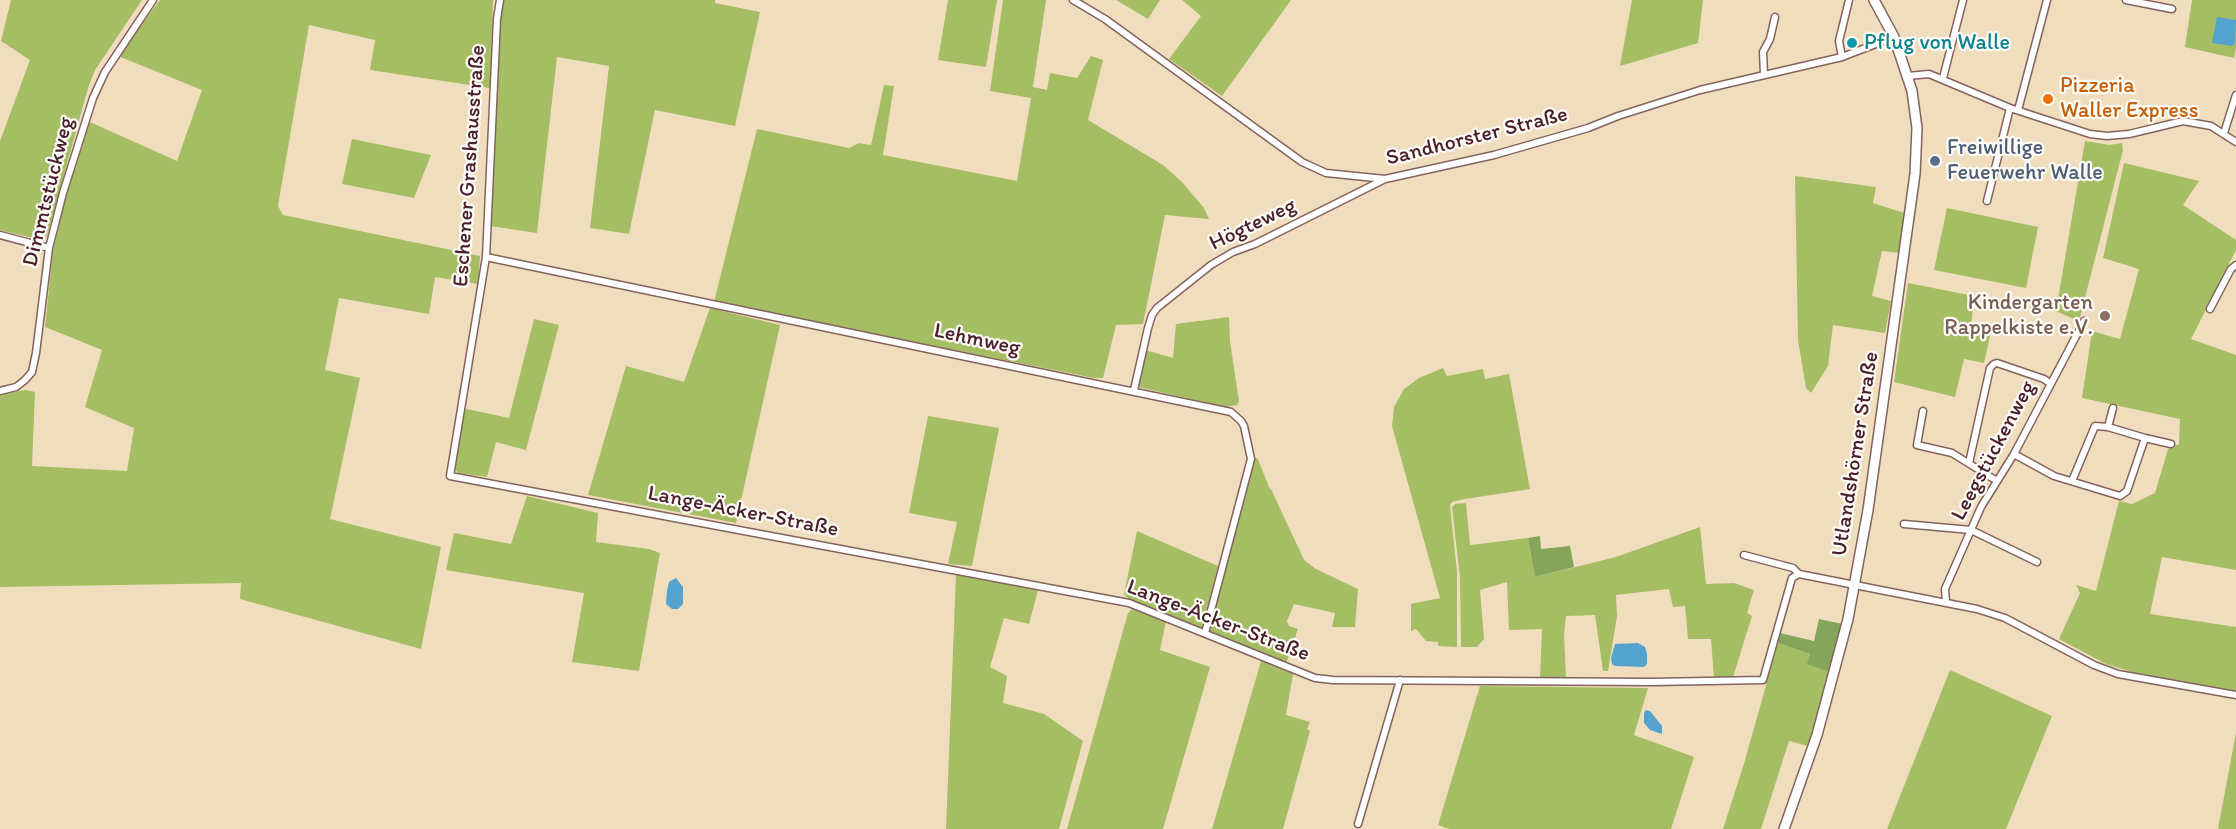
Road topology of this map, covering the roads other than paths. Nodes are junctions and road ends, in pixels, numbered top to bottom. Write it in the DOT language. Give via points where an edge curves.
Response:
graph roads {
  1 [pos="153,0"];
  2 [pos="500,0"];
  3 [pos="1073,0"];
  4 [pos="1849,0"];
  5 [pos="1874,0"];
  6 [pos="1962,0"];
  7 [pos="2047,0"];
  8 [pos="2126,0"];
  9 [pos="2172,9"];
  10 [pos="1775,17"];
  11 [pos="1894,37"];
  12 [pos="1842,57"];
  13 [pos="1764,74"];
  14 [pos="1908,76"];
  15 [pos="1943,78"];
  16 [pos="2236,95"];
  17 [pos="2010,108"];
  18 [pos="2018,110"];
  19 [pos="2224,133"];
  20 [pos="2236,142"];
  21 [pos="1385,179"];
  22 [pos="1987,201"];
  23 [pos="0,235"];
  24 [pos="49,248"];
  25 [pos="486,257"];
  26 [pos="2236,265"];
  27 [pos="2210,309"];
  28 [pos="2084,321"];
  29 [pos="2051,384"];
  30 [pos="1134,390"];
  31 [pos="0,391"];
  32 [pos="2113,408"];
  33 [pos="1923,411"];
  34 [pos="2108,427"];
  35 [pos="2145,438"];
  36 [pos="2171,444"];
  37 [pos="2014,454"];
  38 [pos="1969,463"];
  39 [pos="450,476"];
  40 [pos="1998,481"];
  41 [pos="2072,481"];
  42 [pos="1905,524"];
  43 [pos="1971,530"];
  44 [pos="1744,555"];
  45 [pos="2037,562"];
  46 [pos="1799,574"];
  47 [pos="1855,586"];
  48 [pos="1946,602"];
  49 [pos="1205,633"];
  50 [pos="1400,680"];
  51 [pos="2236,695"];
  52 [pos="1358,824"];
  53 [pos="1784,829"];
  1 -- 24 [label="street, Dimmtstückweg" via="105,72 93,98"];
  2 -- 25 [label="street, Eschener Grashausstraße"];
  3 -- 21 [label="street, Sandhorster Straße" via="1302,162 1326,173"];
  4 -- 12 [label="street" via="1839,41"];
  5 -- 11 [label="street, Utlandshörner Straße"];
  6 -- 15 [label="street"];
  7 -- 18 [label="street"];
  8 -- 9 [label="street"];
  10 -- 13 [label="street" via="1762,52"];
  11 -- 12 [label="street, Sandhorster Straße"];
  11 -- 14 [label="street, Utlandshörner Straße"];
  12 -- 13 [label="street, Sandhorster Straße"];
  13 -- 21 [label="street, Sandhorster Straße" via="1700,90 1494,155"];
  14 -- 15 [label="street" via="1929,74"];
  14 -- 47 [label="street, Utlandshörner Straße" via="1917,128 1914,186"];
  15 -- 17 [label="street"];
  16 -- 19 [label="street"];
  17 -- 18 [label="street"];
  17 -- 22 [label="street"];
  18 -- 19 [label="street" via="2098,135 2133,133 2183,122 2211,126"];
  19 -- 20 [label="street"];
  21 -- 30 [label="street, Högteweg" via="1233,252 1157,308 1148,327"];
  23 -- 24 [label="street"];
  24 -- 31 [label="street, Dimmtstückweg" via="32,372 16,387"];
  25 -- 30 [label="street, Lehmweg"];
  25 -- 39 [label="street, Eschener Grashausstraße"];
  26 -- 27 [label="street"];
  28 -- 29 [label="street, Leegstückenweg"];
  29 -- 37 [label="street, Leegstückenweg"];
  29 -- 38 [label="street" via="1994,363"];
  30 -- 49 [label="street, Lehmweg" via="1231,412 1246,433 1251,454 1249,469"];
  32 -- 34 [label="street"];
  33 -- 38 [label="street" via="1917,445 1952,453"];
  34 -- 35 [label="street"];
  34 -- 41 [label="street" via="2093,428"];
  35 -- 36 [label="street"];
  35 -- 41 [label="street" via="2126,493 2116,496"];
  37 -- 40 [label="street, Leegstückenweg"];
  37 -- 41 [label="street" via="2054,476"];
  38 -- 40 [label="street"];
  39 -- 49 [label="street, Lange-Äcker-Straße" via="1116,600 1147,608"];
  40 -- 43 [label="street, Leegstückenweg"];
  42 -- 43 [label="street"];
  43 -- 45 [label="street"];
  43 -- 48 [label="street, Leegstückenweg" via="1945,589"];
  44 -- 46 [label="street" via="1793,568"];
  46 -- 47 [label="street"];
  46 -- 50 [label="street, Lange-Äcker-Straße" via="1792,578 1763,680"];
  47 -- 48 [label="street"];
  47 -- 53 [label="street, Utlandshörner Straße" via="1824,710"];
  48 -- 51 [label="street" via="2005,618 2118,674"];
  49 -- 50 [label="street, Lange-Äcker-Straße" via="1315,678"];
  50 -- 52 [label="street"];
}
